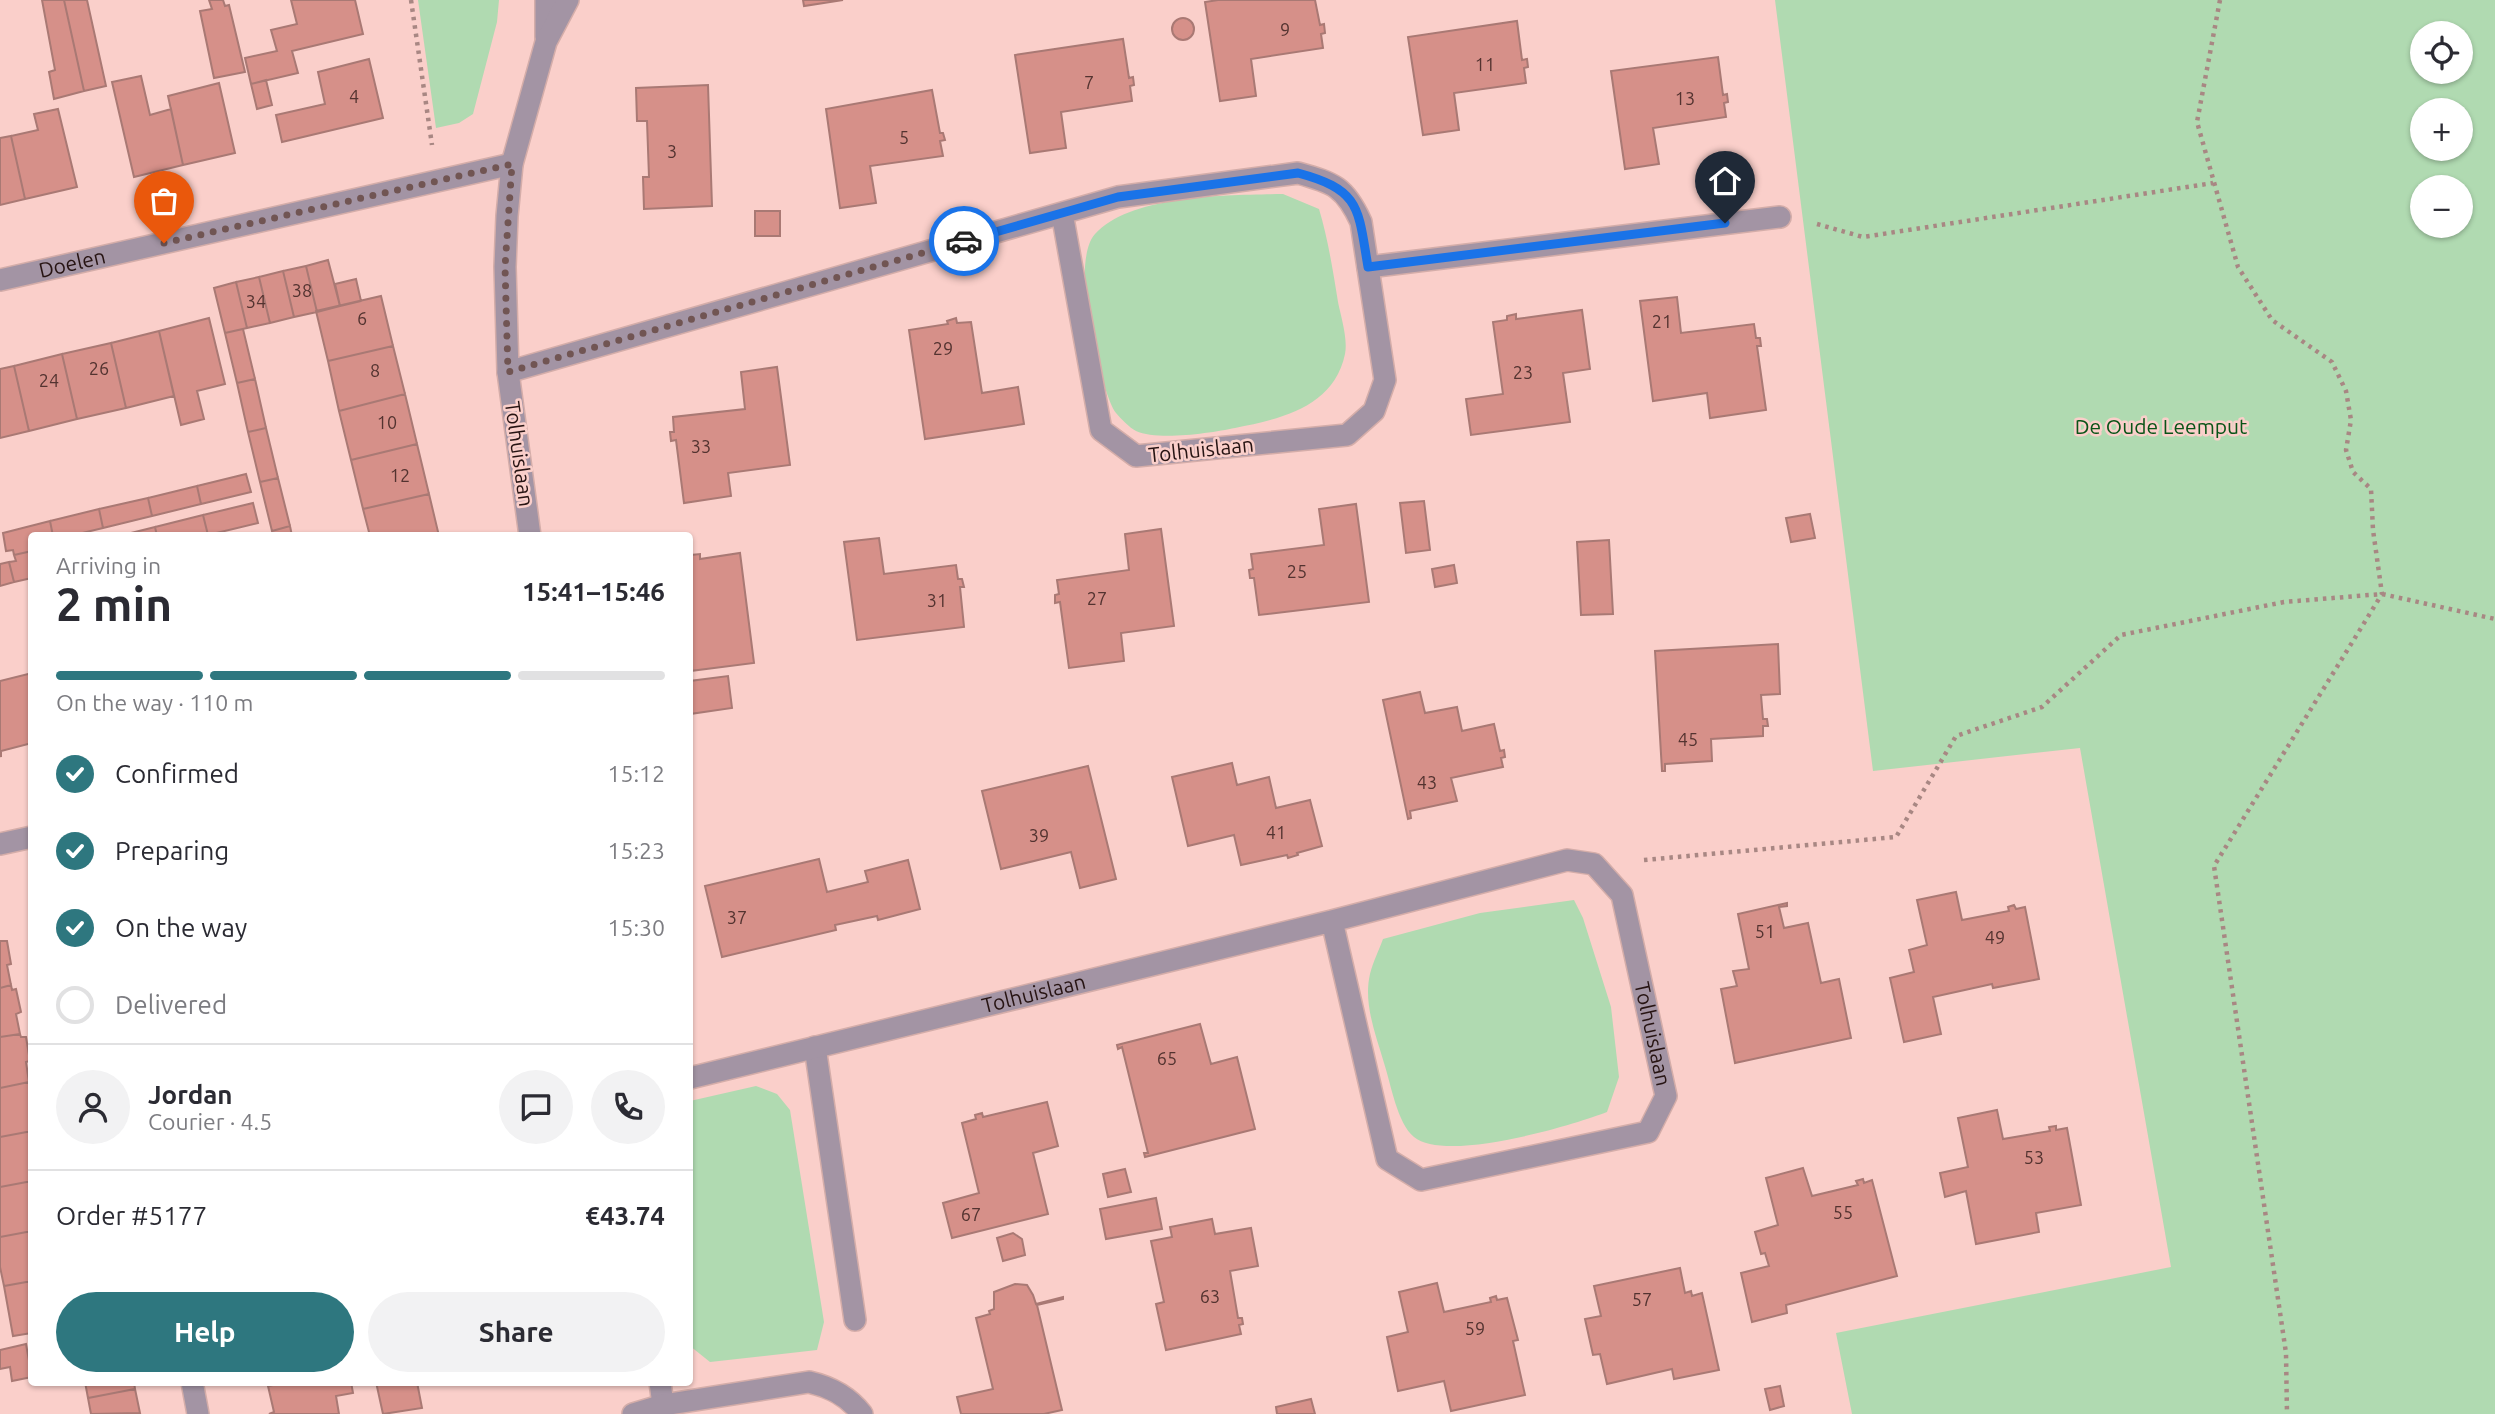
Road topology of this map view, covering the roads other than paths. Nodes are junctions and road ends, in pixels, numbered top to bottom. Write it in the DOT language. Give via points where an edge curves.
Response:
graph roads {
  1 [pos="546,0"];
  2 [pos="568,0"];
  3 [pos="546,43"];
  4 [pos="512,164"];
  5 [pos="1062,213"];
  6 [pos="1780,217"];
  7 [pos="1368,267"];
  8 [pos="0,280"];
  9 [pos="508,372"];
  10 [pos="529,532"];
  11 [pos="28,838"];
  12 [pos="0,844"];
  13 [pos="1332,921"];
  14 [pos="815,1047"];
  15 [pos="693,1077"];
  16 [pos="855,1320"];
  17 [pos="193,1386"];
  18 [pos="661,1386"];
  19 [pos="663,1405"];
  20 [pos="198,1414"];
  21 [pos="633,1414"];
  22 [pos="862,1414"];
  1 -- 3 [label="street, Tolhuislaan"];
  2 -- 3 [label="street, Tolhuislaan"];
  3 -- 4 [label="street, Tolhuislaan"];
  4 -- 8 [label="street, Doelen"];
  4 -- 9 [label="street, Tolhuislaan" via="505,267"];
  5 -- 7 [label="street, Tolhuislaan" via="1118,197 1298,173 1327,181 1350,198 1361,222"];
  5 -- 7 [label="street, Tolhuislaan" via="1101,430 1136,456 1347,435 1374,411 1385,380"];
  5 -- 9 [label="street, Tolhuislaan"];
  6 -- 7 [label="street"];
  9 -- 10 [label="street, Tolhuislaan"];
  11 -- 12 [label="street"];
  13 -- 13 [label="street, Tolhuislaan" via="1387,1159 1421,1180 1648,1132 1666,1096 1622,895 1594,864 1567,860"];
  13 -- 14 [label="street, Tolhuislaan"];
  14 -- 15 [label="street, Tolhuislaan"];
  14 -- 16 [label="street"];
  17 -- 20 [label="street"];
  18 -- 19 [label="street"];
  19 -- 21 [label="street"];
  19 -- 22 [label="street" via="809,1382 845,1396"];
}
